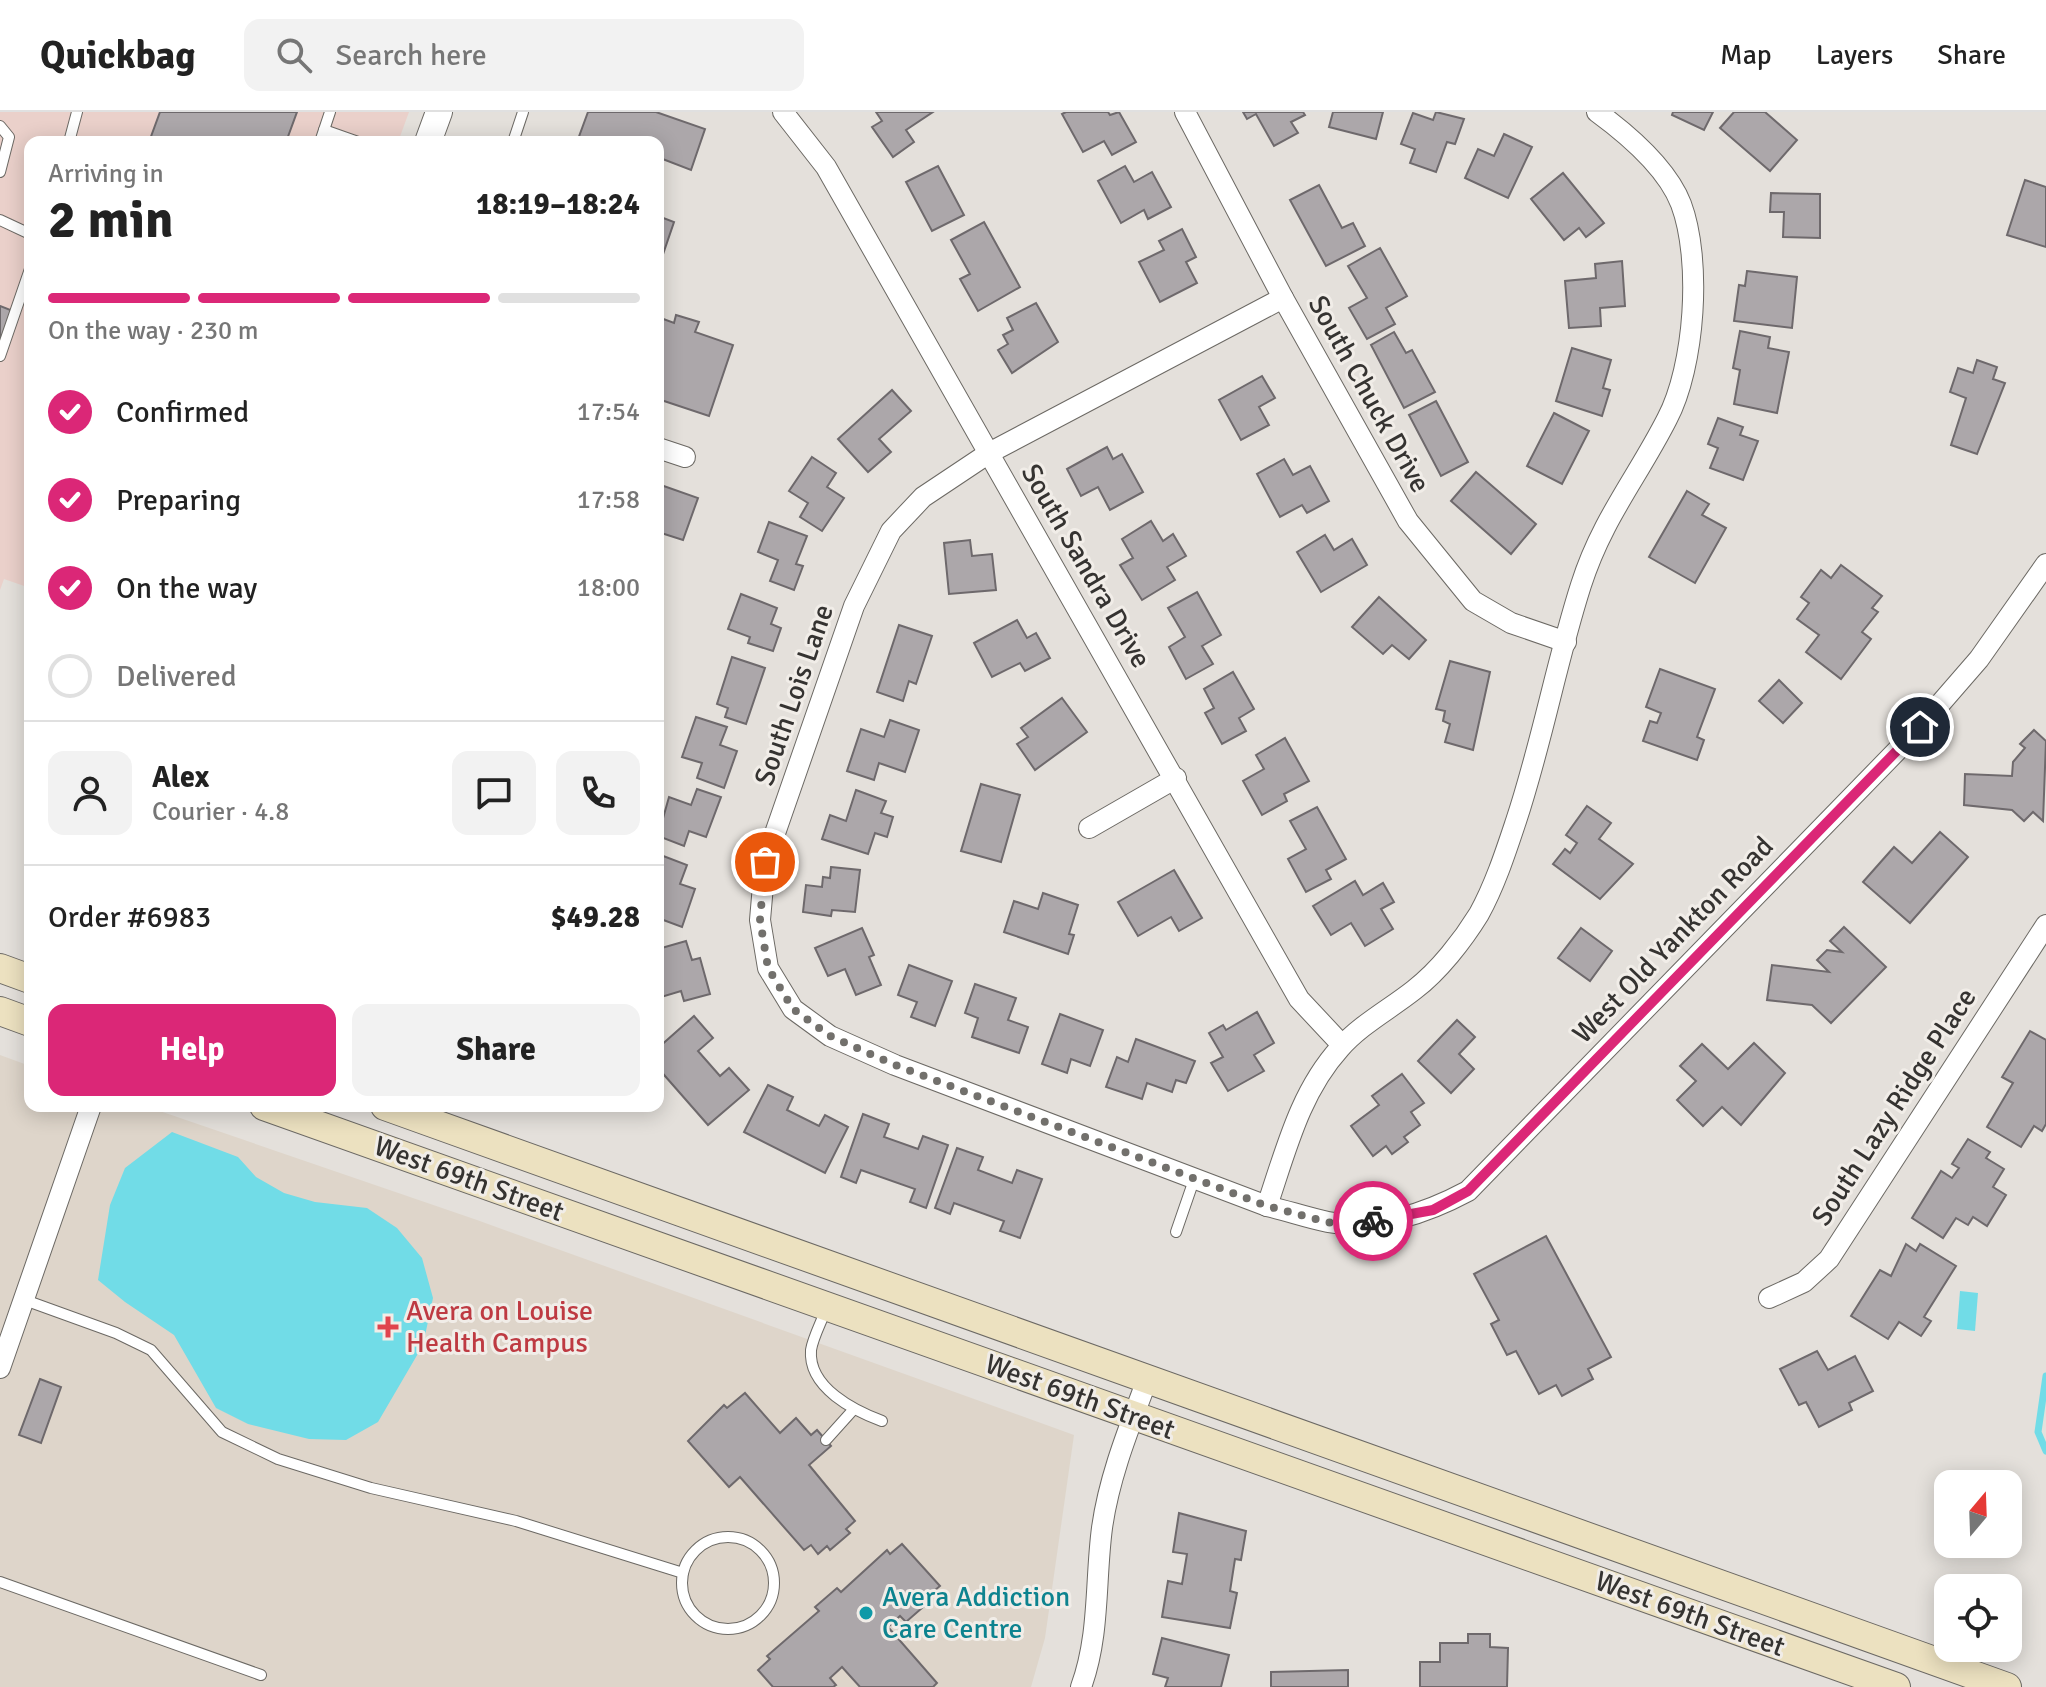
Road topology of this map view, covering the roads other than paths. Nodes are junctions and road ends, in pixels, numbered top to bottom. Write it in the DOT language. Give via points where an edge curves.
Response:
graph roads {
  1 [pos="77,112"];
  2 [pos="330,112"];
  3 [pos="439,112"];
  4 [pos="523,112"];
  5 [pos="783,112"];
  6 [pos="1185,112"];
  7 [pos="1597,112"];
  8 [pos="0,126"];
  9 [pos="324,130"];
  10 [pos="71,136"];
  11 [pos="322,136"];
  12 [pos="341,136"];
  13 [pos="430,136"];
  14 [pos="515,136"];
  15 [pos="0,172"];
  16 [pos="0,220"];
  17 [pos="24,231"];
  18 [pos="24,286"];
  19 [pos="1283,298"];
  20 [pos="0,356"];
  21 [pos="664,450"];
  22 [pos="989,453"];
  23 [pos="685,457"];
  24 [pos="2046,564"];
  25 [pos="1566,642"];
  26 [pos="1176,778"];
  27 [pos="1089,828"];
  28 [pos="2046,925"];
  29 [pos="0,968"];
  30 [pos="24,977"];
  31 [pos="0,1011"];
  32 [pos="24,1020"];
  33 [pos="1342,1045"];
  34 [pos="89,1112"];
  35 [pos="281,1112"];
  36 [pos="402,1112"];
  37 [pos="1195,1177"];
  38 [pos="1267,1206"];
  39 [pos="1176,1232"];
  40 [pos="1769,1298"];
  41 [pos="22,1299"];
  42 [pos="827,1307"];
  43 [pos="0,1368"];
  44 [pos="1147,1380"];
  45 [pos="853,1410"];
  46 [pos="1133,1416"];
  47 [pos="882,1421"];
  48 [pos="826,1440"];
  49 [pos="683,1573"];
  50 [pos="0,1582"];
  51 [pos="261,1675"];
  52 [pos="1081,1687"];
  53 [pos="1896,1687"];
  54 [pos="2007,1687"];
  1 -- 10 [label="lane"];
  2 -- 9 [label="lane"];
  3 -- 13 [label="street"];
  4 -- 14 [label="lane"];
  5 -- 22 [label="street, South Sandra Drive" via="826,167"];
  6 -- 19 [label="street, South Chuck Drive"];
  7 -- 25 [label="street" via="1653,163 1680,202 1692,253 1691,308 1684,368 1669,416 1596,542"];
  8 -- 15 [label="lane" via="9,137"];
  9 -- 11 [label="lane"];
  9 -- 12 [label="lane"];
  16 -- 17 [label="lane"];
  18 -- 20 [label="lane"];
  19 -- 22 [label="street, South Lois Lane"];
  19 -- 25 [label="street, South Chuck Drive" via="1408,521 1439,563 1473,601 1511,623"];
  21 -- 23 [label="street"];
  22 -- 26 [label="street, South Sandra Drive"];
  22 -- 37 [label="street, South Lois Lane" via="923,497 891,531 854,606 765,862 760,920 768,968 793,1009 830,1036"];
  24 -- 38 [label="street, West Old Yankton Road" via="1979,659 1920,727 1468,1191 1433,1210 1384,1221 1331,1223"];
  25 -- 33 [label="street" via="1539,750 1506,852 1479,913 1418,987"];
  26 -- 27 [label="street"];
  26 -- 33 [label="street, South Sandra Drive" via="1299,999"];
  28 -- 40 [label="street, South Lazy Ridge Place" via="1829,1259 1804,1282"];
  29 -- 30 [label="main road"];
  31 -- 32 [label="main road"];
  33 -- 38 [label="street" via="1302,1104"];
  34 -- 41 [label="street"];
  35 -- 42 [label="main road, West 69th Street"];
  36 -- 44 [label="main road, West 69th Street"];
  37 -- 38 [label="street, South Lois Lane"];
  37 -- 39 [label="lane"];
  41 -- 43 [label="street"];
  41 -- 49 [label="lane" via="151,1350 222,1432 278,1459 371,1488 516,1521"];
  42 -- 45 [label="lane" via="811,1352 817,1372 839,1402"];
  42 -- 46 [label="main road, West 69th Street"];
  44 -- 46 [label="street"];
  44 -- 54 [label="main road, West 69th Street"];
  45 -- 47 [label="lane"];
  45 -- 48 [label="lane"];
  46 -- 52 [label="street" via="1102,1529 1098,1605"];
  46 -- 53 [label="main road, West 69th Street"];
  49 -- 49 [label="lane" via="686,1602 694,1614 719,1628 749,1624 769,1604 773,1590 767,1559 744,1539 727,1537 699,1547"];
  50 -- 51 [label="lane"];
}
